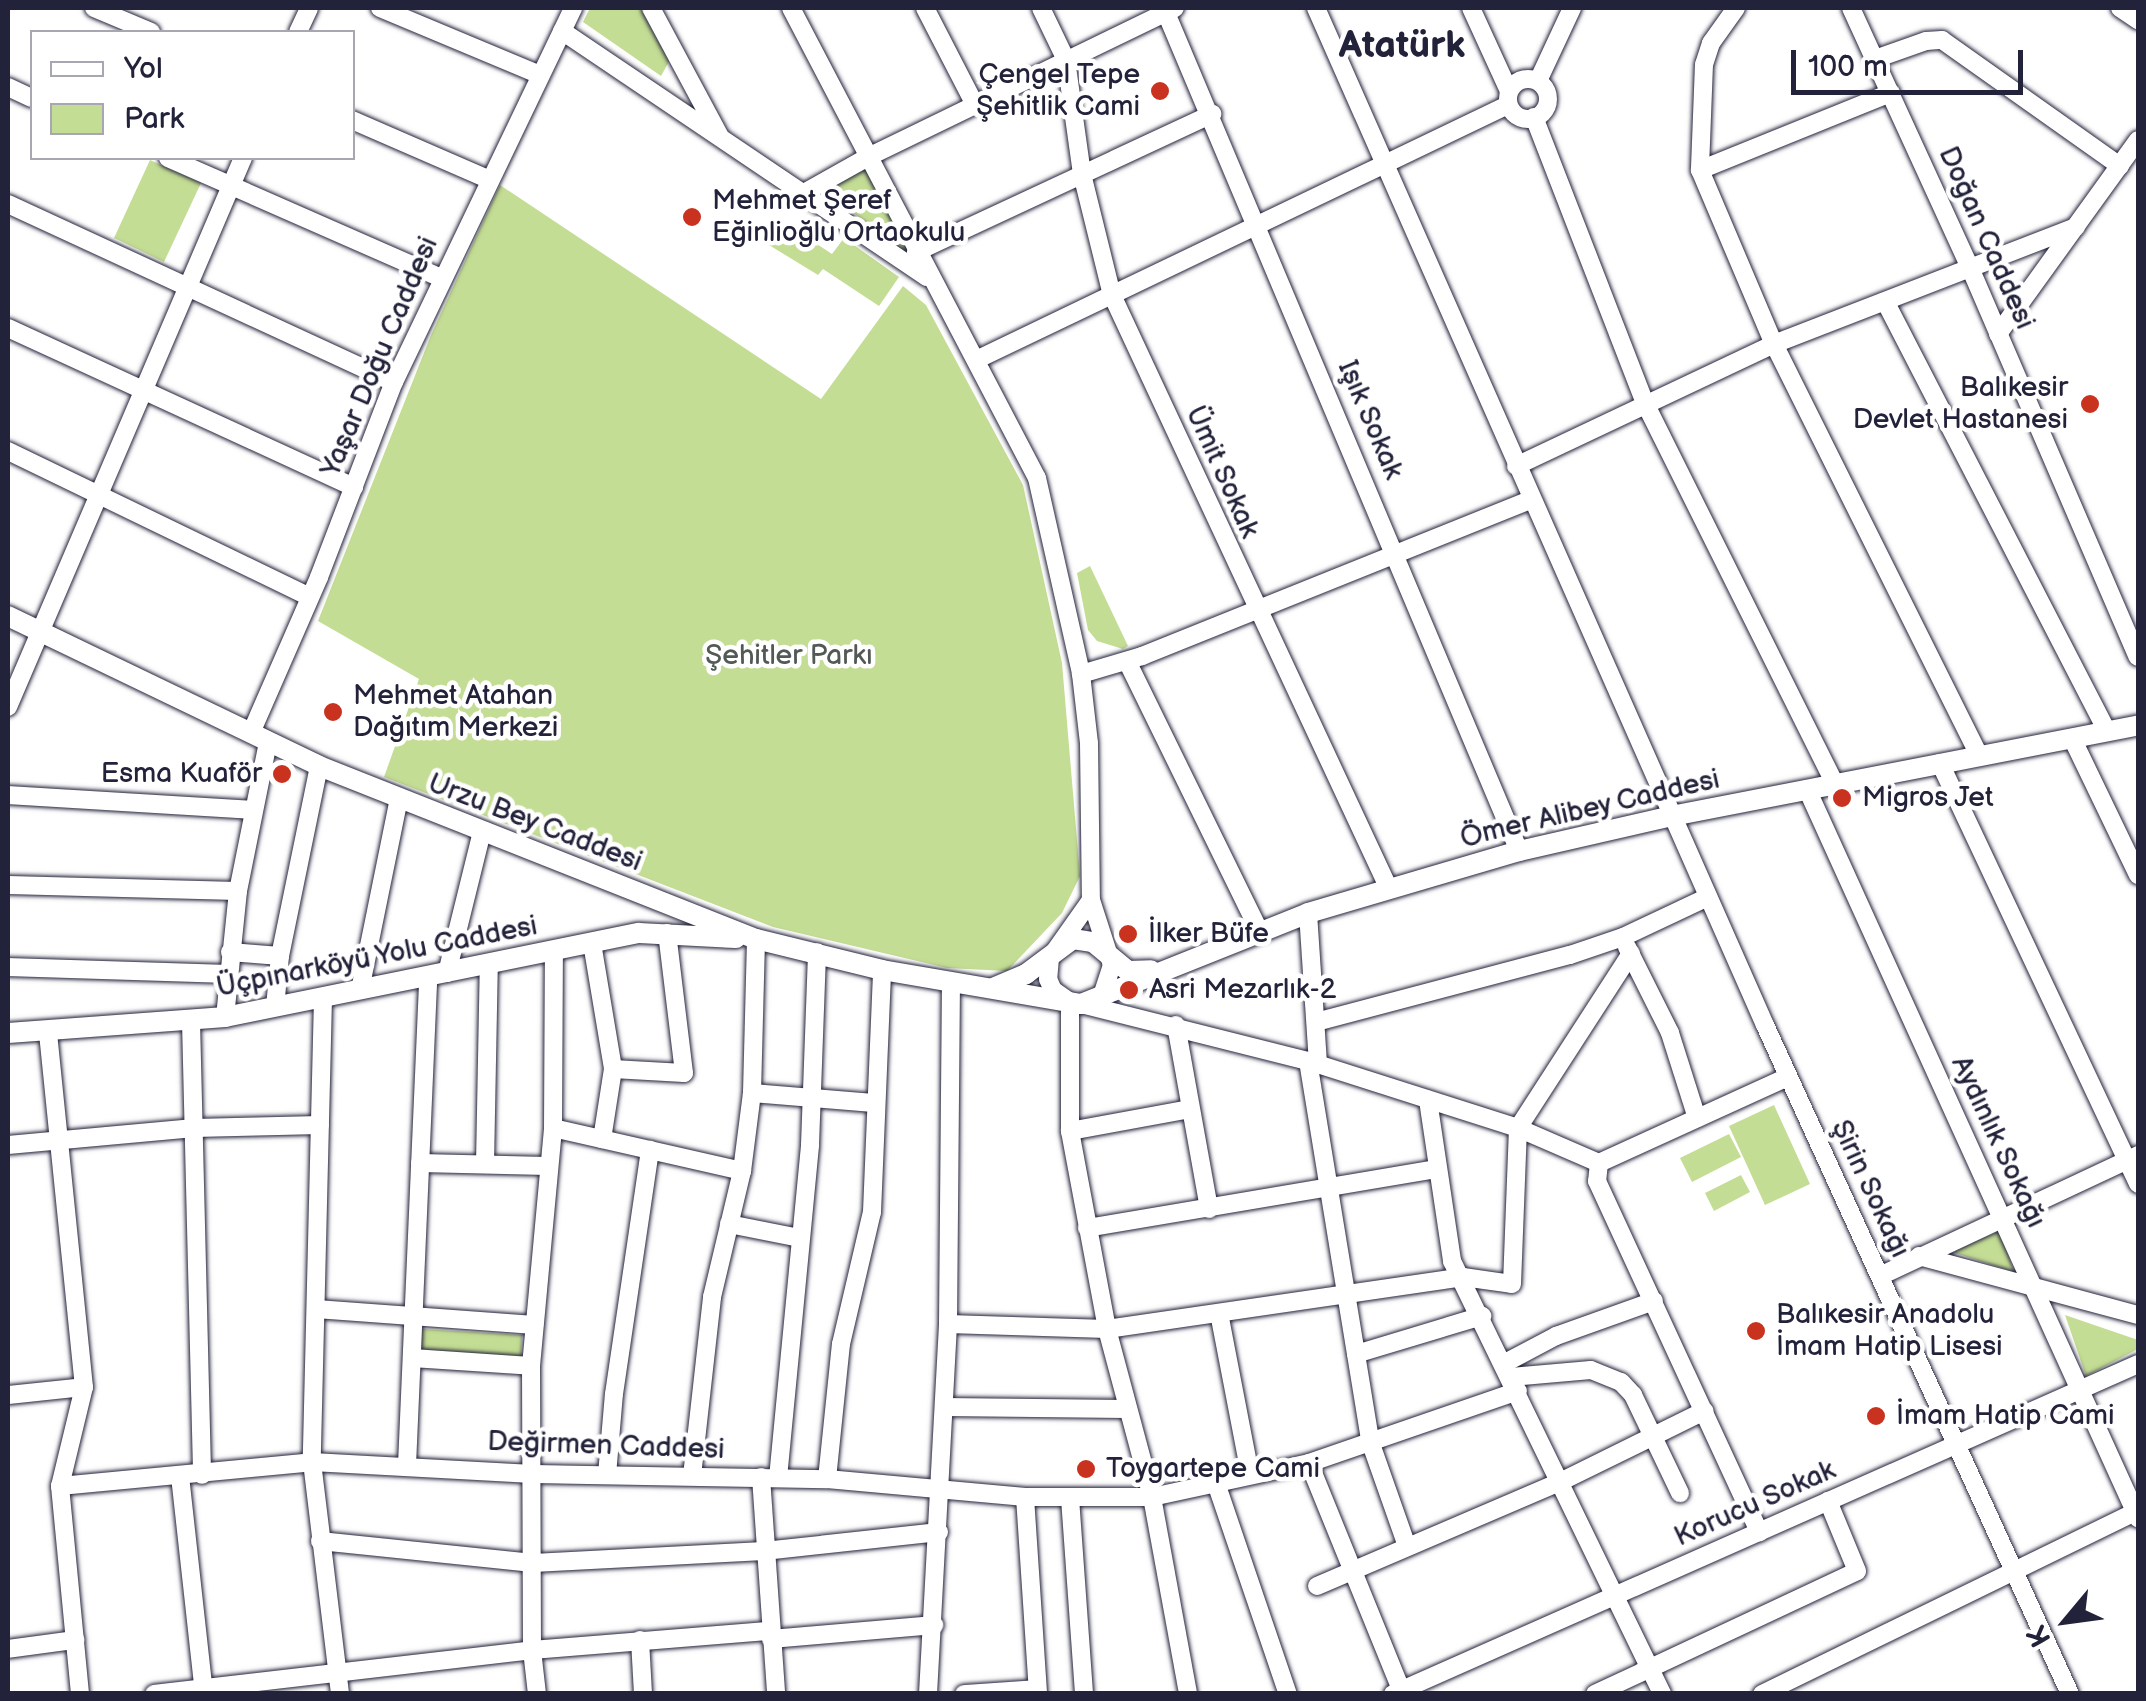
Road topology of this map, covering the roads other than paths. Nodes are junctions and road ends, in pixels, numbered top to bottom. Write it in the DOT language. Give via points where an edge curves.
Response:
graph roads {
  1 [pos="94,8"];
  2 [pos="380,8"];
  3 [pos="572,8"];
  4 [pos="651,8"];
  5 [pos="791,8"];
  6 [pos="926,8"];
  7 [pos="1041,8"];
  8 [pos="1316,8"];
  9 [pos="1470,8"];
  10 [pos="1572,8"];
  11 [pos="1736,8"];
  12 [pos="1850,8"];
  13 [pos="2120,8"];
  14 [pos="1168,9"];
  15 [pos="2138,20"];
  16 [pos="146,30"];
  17 [pos="562,31"];
  18 [pos="1875,59"];
  19 [pos="1066,60"];
  20 [pos="540,75"];
  21 [pos="1538,81"];
  22 [pos="1891,94"];
  23 [pos="1509,98"];
  24 [pos="975,105"];
  25 [pos="1212,114"];
  26 [pos="1534,118"];
  27 [pos="355,121"];
  28 [pos="721,139"];
  29 [pos="2138,140"];
  30 [pos="868,157"];
  31 [pos="173,160"];
  32 [pos="242,160"];
  33 [pos="1386,163"];
  34 [pos="2120,166"];
  35 [pos="1700,170"];
  36 [pos="1082,174"];
  37 [pos="488,180"];
  38 [pos="231,185"];
  39 [pos="802,194"];
  40 [pos="8,204"];
  41 [pos="1258,224"];
  42 [pos="2076,227"];
  43 [pos="916,252"];
  44 [pos="1971,270"];
  45 [pos="442,278"];
  46 [pos="931,280"];
  47 [pos="188,287"];
  48 [pos="1112,294"];
  49 [pos="1886,303"];
  50 [pos="8,328"];
  51 [pos="1998,334"];
  52 [pos="1774,344"];
  53 [pos="976,360"];
  54 [pos="394,382"];
  55 [pos="144,392"];
  56 [pos="1645,403"];
  57 [pos="8,451"];
  58 [pos="1516,466"];
  59 [pos="354,486"];
  60 [pos="98,496"];
  61 [pos="1531,500"];
  62 [pos="1397,554"];
  63 [pos="310,597"];
  64 [pos="1256,611"];
  65 [pos="8,616"];
  66 [pos="42,632"];
  67 [pos="2138,657"];
  68 [pos="1127,661"];
  69 [pos="1081,674"];
  70 [pos="8,707"];
  71 [pos="2138,725"];
  72 [pos="2108,731"];
  73 [pos="260,738"];
  74 [pos="2072,738"];
  75 [pos="1979,756"];
  76 [pos="1940,764"];
  77 [pos="319,766"];
  78 [pos="1835,784"];
  79 [pos="1807,790"];
  80 [pos="8,796"];
  81 [pos="398,799"];
  82 [pos="254,810"];
  83 [pos="1672,816"];
  84 [pos="482,832"];
  85 [pos="1519,851"];
  86 [pos="2138,876"];
  87 [pos="8,885"];
  88 [pos="1388,887"];
  89 [pos="238,891"];
  90 [pos="1708,897"];
  91 [pos="1091,900"];
  92 [pos="1308,912"];
  93 [pos="1259,931"];
  94 [pos="666,934"];
  95 [pos="756,939"];
  96 [pos="592,942"];
  97 [pos="1627,945"];
  98 [pos="554,950"];
  99 [pos="1055,950"];
  100 [pos="230,952"];
  101 [pos="817,952"];
  102 [pos="280,956"];
  103 [pos="1108,956"];
  104 [pos="489,964"];
  105 [pos="8,967"];
  106 [pos="882,970"];
  107 [pos="1162,970"];
  108 [pos="228,974"];
  109 [pos="437,975"];
  110 [pos="951,983"];
  111 [pos="991,989"];
  112 [pos="360,990"];
  113 [pos="1103,993"];
  114 [pos="323,998"];
  115 [pos="1076,1003"];
  116 [pos="274,1007"];
  117 [pos="225,1016"];
  118 [pos="191,1021"];
  119 [pos="1316,1022"];
  120 [pos="1176,1026"];
  121 [pos="48,1033"];
  122 [pos="8,1034"];
  123 [pos="1313,1062"];
  124 [pos="613,1069"];
  125 [pos="1788,1076"];
  126 [pos="752,1093"];
  127 [pos="814,1098"];
  128 [pos="1428,1100"];
  129 [pos="874,1104"];
  130 [pos="1190,1109"];
  131 [pos="1697,1118"];
  132 [pos="320,1125"];
  133 [pos="194,1128"];
  134 [pos="553,1128"];
  135 [pos="1518,1128"];
  136 [pos="1070,1131"];
  137 [pos="602,1139"];
  138 [pos="58,1143"];
  139 [pos="8,1144"];
  140 [pos="650,1150"];
  141 [pos="2133,1158"];
  142 [pos="1599,1162"];
  143 [pos="420,1163"];
  144 [pos="485,1164"];
  145 [pos="547,1166"];
  146 [pos="1437,1169"];
  147 [pos="742,1171"];
  148 [pos="2138,1184"];
  149 [pos="1328,1190"];
  150 [pos="1209,1208"];
  151 [pos="2002,1219"];
  152 [pos="729,1224"];
  153 [pos="1087,1228"];
  154 [pos="800,1238"];
  155 [pos="1919,1256"];
  156 [pos="1880,1276"];
  157 [pos="1463,1277"];
  158 [pos="2036,1288"];
  159 [pos="1346,1296"];
  160 [pos="1654,1302"];
  161 [pos="316,1309"];
  162 [pos="1220,1313"];
  163 [pos="2138,1315"];
  164 [pos="1482,1316"];
  165 [pos="413,1319"];
  166 [pos="948,1324"];
  167 [pos="534,1325"];
  168 [pos="1107,1329"];
  169 [pos="1356,1354"];
  170 [pos="412,1358"];
  171 [pos="2138,1364"];
  172 [pos="531,1366"];
  173 [pos="1511,1377"];
  174 [pos="84,1387"];
  175 [pos="2080,1389"];
  176 [pos="8,1396"];
  177 [pos="944,1407"];
  178 [pos="1126,1409"];
  179 [pos="1704,1411"];
  180 [pos="1653,1437"];
  181 [pos="1371,1444"];
  182 [pos="1958,1446"];
  183 [pos="312,1462"];
  184 [pos="1309,1463"];
  185 [pos="407,1465"];
  186 [pos="533,1474"];
  187 [pos="1250,1474"];
  188 [pos="202,1475"];
  189 [pos="607,1475"];
  190 [pos="180,1476"];
  191 [pos="692,1476"];
  192 [pos="770,1477"];
  193 [pos="827,1479"];
  194 [pos="1216,1482"];
  195 [pos="1560,1482"];
  196 [pos="60,1486"];
  197 [pos="941,1490"];
  198 [pos="1680,1493"];
  199 [pos="1025,1496"];
  200 [pos="1152,1497"];
  201 [pos="1070,1498"];
  202 [pos="1828,1501"];
  203 [pos="2138,1514"];
  204 [pos="939,1532"];
  205 [pos="1758,1532"];
  206 [pos="320,1542"];
  207 [pos="1407,1546"];
  208 [pos="764,1551"];
  209 [pos="533,1563"];
  210 [pos="1353,1570"];
  211 [pos="2014,1570"];
  212 [pos="1318,1586"];
  213 [pos="1615,1596"];
  214 [pos="934,1625"];
  215 [pos="770,1635"];
  216 [pos="75,1640"];
  217 [pos="640,1640"];
  218 [pos="8,1649"];
  219 [pos="532,1650"];
  220 [pos="1650,1668"];
  221 [pos="336,1671"];
  222 [pos="1801,1674"];
  223 [pos="203,1691"];
  224 [pos="1038,1691"];
  225 [pos="1399,1692"];
  226 [pos="1763,1693"];
  227 [pos="80,1694"];
  228 [pos="154,1694"];
  229 [pos="340,1694"];
  230 [pos="537,1694"];
  231 [pos="643,1694"];
  232 [pos="776,1694"];
  233 [pos="928,1694"];
  234 [pos="964,1694"];
  235 [pos="1084,1694"];
  236 [pos="1188,1694"];
  237 [pos="1288,1694"];
  238 [pos="1595,1694"];
  239 [pos="1662,1694"];
  240 [pos="1808,1694"];
  241 [pos="2070,1694"];
  1 -- 16 [label="street"];
  2 -- 20 [label="street"];
  3 -- 17 [label="street, Yaşar Doğu Caddesi"];
  4 -- 28 [label="street"];
  5 -- 30 [label="street"];
  6 -- 24 [label="street"];
  7 -- 19 [label="street, Ümit Sokak"];
  8 -- 33 [label="street, Şirin Sokağı"];
  9 -- 23 [label="street"];
  10 -- 21 [label="street"];
  11 -- 35 [label="street" via="1704,64"];
  12 -- 18 [label="street, Doğan Caddesi"];
  13 -- 15 [label="street"];
  14 -- 19 [label="street"];
  14 -- 25 [label="street, Işık Sokak"];
  17 -- 20 [label="street, Yaşar Doğu Caddesi"];
  17 -- 28 [label="street"];
  18 -- 22 [label="street, Doğan Caddesi"];
  18 -- 34 [label="street" via="1942,40"];
  19 -- 24 [label="street"];
  19 -- 36 [label="street, Ümit Sokak"];
  20 -- 37 [label="street, Yaşar Doğu Caddesi"];
  21 -- 23 [label="street" via="1518,81"];
  21 -- 26 [label="street" via="1548,98"];
  22 -- 35 [label="street"];
  22 -- 44 [label="street, Doğan Caddesi"];
  23 -- 26 [label="street" via="1522,118"];
  23 -- 33 [label="street"];
  24 -- 30 [label="street"];
  25 -- 36 [label="street"];
  25 -- 41 [label="street, Işık Sokak"];
  26 -- 56 [label="street"];
  27 -- 37 [label="street"];
  28 -- 39 [label="street"];
  29 -- 34 [label="street"];
  30 -- 39 [label="street"];
  30 -- 43 [label="street"];
  31 -- 38 [label="street"];
  32 -- 38 [label="street"];
  33 -- 41 [label="street"];
  33 -- 58 [label="street, Şirin Sokağı"];
  34 -- 42 [label="street"];
  35 -- 52 [label="street"];
  36 -- 43 [label="street"];
  36 -- 48 [label="street, Ümit Sokak"];
  37 -- 45 [label="street, Yaşar Doğu Caddesi"];
  38 -- 45 [label="street"];
  38 -- 47 [label="street"];
  39 -- 46 [label="street"];
  40 -- 47 [label="street"];
  41 -- 48 [label="street"];
  41 -- 62 [label="street, Işık Sokak"];
  42 -- 44 [label="street"];
  42 -- 51 [label="street"];
  43 -- 46 [label="street"];
  44 -- 49 [label="street"];
  44 -- 51 [label="street, Doğan Caddesi"];
  45 -- 54 [label="street, Yaşar Doğu Caddesi"];
  46 -- 53 [label="street"];
  47 -- 54 [label="street"];
  47 -- 55 [label="street"];
  48 -- 53 [label="street"];
  48 -- 64 [label="street, Ümit Sokak"];
  49 -- 52 [label="street"];
  49 -- 72 [label="street"];
  50 -- 55 [label="street"];
  51 -- 67 [label="street, Doğan Caddesi"];
  52 -- 56 [label="street"];
  52 -- 75 [label="street"];
  53 -- 69 [label="street" via="1037,478"];
  54 -- 59 [label="street, Yaşar Doğu Caddesi"];
  55 -- 59 [label="street"];
  55 -- 60 [label="street"];
  56 -- 58 [label="street"];
  56 -- 78 [label="street"];
  57 -- 60 [label="street"];
  58 -- 61 [label="street, Şirin Sokağı"];
  59 -- 63 [label="street, Yaşar Doğu Caddesi"];
  60 -- 63 [label="street"];
  60 -- 66 [label="street"];
  61 -- 62 [label="street"];
  61 -- 83 [label="street, Şirin Sokağı"];
  62 -- 64 [label="street"];
  62 -- 85 [label="street, Işık Sokak"];
  63 -- 73 [label="street, Yaşar Doğu Caddesi"];
  64 -- 68 [label="street"];
  64 -- 88 [label="street, Ümit Sokak"];
  65 -- 66 [label="main road, Urzu Bey Caddesi"];
  66 -- 70 [label="street"];
  66 -- 73 [label="main road, Urzu Bey Caddesi"];
  68 -- 69 [label="street"];
  68 -- 93 [label="street"];
  69 -- 91 [label="street"];
  71 -- 72 [label="main road, Ömer Alibey Caddesi"];
  72 -- 74 [label="main road, Ömer Alibey Caddesi"];
  73 -- 77 [label="main road, Urzu Bey Caddesi"];
  73 -- 82 [label="street, Yaşar Doğu Caddesi"];
  74 -- 75 [label="main road, Ömer Alibey Caddesi"];
  74 -- 86 [label="street"];
  75 -- 76 [label="main road, Ömer Alibey Caddesi"];
  76 -- 78 [label="main road, Ömer Alibey Caddesi"];
  76 -- 141 [label="street"];
  77 -- 81 [label="main road, Urzu Bey Caddesi"];
  77 -- 102 [label="street"];
  78 -- 79 [label="main road, Ömer Alibey Caddesi"];
  79 -- 83 [label="main road, Ömer Alibey Caddesi"];
  79 -- 151 [label="street, Aydınlık Sokağı"];
  80 -- 82 [label="street"];
  81 -- 84 [label="main road, Urzu Bey Caddesi"];
  81 -- 112 [label="street"];
  82 -- 89 [label="street, Yaşar Doğu Caddesi"];
  83 -- 85 [label="main road, Ömer Alibey Caddesi"];
  83 -- 90 [label="street, Şirin Sokağı"];
  84 -- 95 [label="main road, Urzu Bey Caddesi"];
  84 -- 109 [label="street"];
  85 -- 88 [label="main road, Ömer Alibey Caddesi"];
  87 -- 89 [label="street"];
  88 -- 92 [label="main road, Ömer Alibey Caddesi"];
  89 -- 100 [label="street, Yaşar Doğu Caddesi"];
  90 -- 97 [label="street"];
  90 -- 125 [label="street, Şirin Sokağı"];
  91 -- 99 [label="street"];
  91 -- 103 [label="street"];
  92 -- 93 [label="main road, Ömer Alibey Caddesi"];
  92 -- 119 [label="street"];
  93 -- 107 [label="main road, Ömer Alibey Caddesi"];
  94 -- 95 [label="main road, Üçpınarköyü Yolu Caddesi"];
  94 -- 96 [label="main road, Üçpınarköyü Yolu Caddesi"];
  94 -- 124 [label="street" via="684,1072"];
  95 -- 101 [label="main road, Urzu Bey Caddesi"];
  95 -- 126 [label="street"];
  96 -- 98 [label="main road, Üçpınarköyü Yolu Caddesi"];
  96 -- 124 [label="street"];
  97 -- 119 [label="street"];
  97 -- 131 [label="street" via="1670,1033"];
  97 -- 135 [label="street"];
  98 -- 104 [label="main road, Üçpınarköyü Yolu Caddesi"];
  98 -- 134 [label="street"];
  99 -- 103 [label="main road" via="1083,939"];
  99 -- 111 [label="main road" via="1026,974"];
  99 -- 115 [label="street" via="1048,979 1053,990"];
  100 -- 102 [label="street"];
  100 -- 108 [label="street, Yaşar Doğu Caddesi"];
  101 -- 106 [label="main road, Urzu Bey Caddesi"];
  101 -- 127 [label="street"];
  102 -- 116 [label="street"];
  103 -- 107 [label="main road" via="1128,972"];
  103 -- 113 [label="street" via="1112,976"];
  104 -- 109 [label="main road, Üçpınarköyü Yolu Caddesi"];
  104 -- 144 [label="street"];
  105 -- 108 [label="street"];
  106 -- 110 [label="main road, Urzu Bey Caddesi"];
  106 -- 129 [label="street"];
  107 -- 113 [label="main road, Ömer Alibey Caddesi"];
  108 -- 117 [label="street, Yaşar Doğu Caddesi"];
  109 -- 112 [label="main road, Üçpınarköyü Yolu Caddesi"];
  109 -- 143 [label="street"];
  110 -- 111 [label="main road, Urzu Bey Caddesi"];
  110 -- 166 [label="street"];
  111 -- 115 [label="main road, Urzu Bey Caddesi"];
  112 -- 114 [label="main road, Üçpınarköyü Yolu Caddesi"];
  113 -- 115 [label="main road, Ömer Alibey Caddesi"];
  114 -- 116 [label="main road, Üçpınarköyü Yolu Caddesi"];
  114 -- 132 [label="street"];
  115 -- 120 [label="street"];
  115 -- 136 [label="street"];
  116 -- 117 [label="main road, Üçpınarköyü Yolu Caddesi"];
  117 -- 118 [label="main road, Üçpınarköyü Yolu Caddesi"];
  118 -- 121 [label="main road, Üçpınarköyü Yolu Caddesi"];
  118 -- 133 [label="street"];
  119 -- 123 [label="street"];
  120 -- 123 [label="street"];
  120 -- 130 [label="street"];
  121 -- 122 [label="main road, Üçpınarköyü Yolu Caddesi"];
  121 -- 138 [label="street"];
  123 -- 128 [label="street"];
  123 -- 149 [label="street"];
  124 -- 137 [label="street"];
  125 -- 131 [label="street"];
  125 -- 156 [label="street, Şirin Sokağı"];
  126 -- 127 [label="street"];
  126 -- 147 [label="street"];
  127 -- 129 [label="street"];
  127 -- 154 [label="street"];
  128 -- 135 [label="street"];
  128 -- 146 [label="street"];
  129 -- 193 [label="street" via="872,1212 841,1344"];
  130 -- 136 [label="street"];
  130 -- 150 [label="street"];
  131 -- 142 [label="street"];
  132 -- 133 [label="street"];
  132 -- 161 [label="street"];
  133 -- 138 [label="street"];
  133 -- 188 [label="street"];
  134 -- 137 [label="street"];
  134 -- 145 [label="street"];
  135 -- 142 [label="street"];
  135 -- 157 [label="street" via="1512,1284"];
  136 -- 153 [label="street"];
  137 -- 140 [label="street"];
  138 -- 139 [label="street"];
  138 -- 174 [label="street"];
  140 -- 147 [label="street"];
  140 -- 189 [label="street"];
  141 -- 148 [label="street"];
  141 -- 151 [label="street"];
  142 -- 160 [label="street" via="1598,1182"];
  143 -- 144 [label="street"];
  143 -- 165 [label="street"];
  144 -- 145 [label="street"];
  145 -- 167 [label="street"];
  146 -- 149 [label="street"];
  146 -- 157 [label="street" via="1452,1261"];
  147 -- 152 [label="street"];
  149 -- 150 [label="street"];
  149 -- 159 [label="street"];
  150 -- 153 [label="street"];
  151 -- 155 [label="street"];
  151 -- 158 [label="street, Aydınlık Sokağı"];
  152 -- 154 [label="street"];
  152 -- 191 [label="street" via="712,1297"];
  153 -- 168 [label="street"];
  154 -- 192 [label="street"];
  155 -- 156 [label="street"];
  155 -- 158 [label="street"];
  156 -- 182 [label="street, Şirin Sokağı"];
  157 -- 159 [label="street"];
  157 -- 164 [label="street"];
  158 -- 163 [label="street"];
  158 -- 175 [label="street, Aydınlık Sokağı"];
  159 -- 162 [label="street"];
  159 -- 169 [label="street"];
  160 -- 173 [label="street" via="1556,1336"];
  160 -- 179 [label="street"];
  161 -- 165 [label="street"];
  161 -- 183 [label="street"];
  162 -- 168 [label="street"];
  162 -- 187 [label="street"];
  164 -- 169 [label="street"];
  164 -- 173 [label="street"];
  165 -- 167 [label="street"];
  165 -- 170 [label="street"];
  166 -- 168 [label="street"];
  166 -- 177 [label="street"];
  167 -- 172 [label="street"];
  168 -- 178 [label="street"];
  169 -- 181 [label="street"];
  170 -- 172 [label="street"];
  170 -- 185 [label="street"];
  171 -- 175 [label="street, Korucu Sokak"];
  172 -- 186 [label="street"];
  173 -- 180 [label="street" via="1584,1370 1610,1375 1631,1390"];
  173 -- 181 [label="street, Değirmen Caddesi"];
  173 -- 195 [label="street"];
  174 -- 176 [label="street"];
  174 -- 196 [label="street"];
  175 -- 182 [label="street, Korucu Sokak"];
  175 -- 203 [label="street, Aydınlık Sokağı"];
  177 -- 178 [label="street"];
  177 -- 197 [label="street"];
  178 -- 200 [label="street"];
  179 -- 180 [label="street"];
  179 -- 205 [label="street"];
  180 -- 195 [label="street"];
  180 -- 198 [label="street"];
  181 -- 184 [label="street, Değirmen Caddesi"];
  181 -- 207 [label="street"];
  182 -- 202 [label="street, Korucu Sokak"];
  182 -- 211 [label="street, Şirin Sokağı"];
  183 -- 185 [label="street, Değirmen Caddesi"];
  183 -- 188 [label="street, Değirmen Caddesi"];
  183 -- 206 [label="street"];
  184 -- 187 [label="street, Değirmen Caddesi"];
  184 -- 210 [label="street"];
  185 -- 186 [label="street, Değirmen Caddesi"];
  186 -- 189 [label="street, Değirmen Caddesi"];
  186 -- 209 [label="street"];
  187 -- 194 [label="street, Değirmen Caddesi"];
  188 -- 190 [label="street, Değirmen Caddesi"];
  189 -- 191 [label="street, Değirmen Caddesi"];
  190 -- 196 [label="street, Değirmen Caddesi"];
  190 -- 223 [label="street"];
  191 -- 192 [label="street, Değirmen Caddesi"];
  192 -- 193 [label="street, Değirmen Caddesi"];
  192 -- 208 [label="street"];
  193 -- 197 [label="street, Değirmen Caddesi"];
  194 -- 200 [label="street, Değirmen Caddesi"];
  194 -- 237 [label="street"];
  195 -- 207 [label="street"];
  195 -- 213 [label="street"];
  196 -- 216 [label="street"];
  197 -- 199 [label="street, Değirmen Caddesi"];
  197 -- 204 [label="street"];
  199 -- 201 [label="street, Değirmen Caddesi"];
  199 -- 224 [label="street"];
  200 -- 201 [label="street, Değirmen Caddesi"];
  200 -- 236 [label="street"];
  201 -- 235 [label="street"];
  202 -- 205 [label="street, Korucu Sokak"];
  202 -- 220 [label="street" via="1857,1571"];
  203 -- 211 [label="street"];
  204 -- 208 [label="street"];
  204 -- 214 [label="street"];
  205 -- 213 [label="street, Korucu Sokak"];
  206 -- 209 [label="street"];
  206 -- 221 [label="street"];
  207 -- 210 [label="street"];
  208 -- 209 [label="street"];
  208 -- 215 [label="street"];
  209 -- 219 [label="street"];
  210 -- 212 [label="street"];
  210 -- 225 [label="street"];
  211 -- 222 [label="street"];
  211 -- 241 [label="street, Şirin Sokağı"];
  213 -- 220 [label="street"];
  213 -- 225 [label="street, Korucu Sokak"];
  214 -- 215 [label="street"];
  214 -- 233 [label="street"];
  215 -- 217 [label="street"];
  215 -- 232 [label="street"];
  216 -- 218 [label="street"];
  216 -- 227 [label="street"];
  217 -- 219 [label="street"];
  217 -- 231 [label="street"];
  219 -- 221 [label="street"];
  219 -- 230 [label="street"];
  220 -- 238 [label="street"];
  220 -- 239 [label="street"];
  221 -- 223 [label="street"];
  221 -- 229 [label="street"];
  222 -- 226 [label="street"];
  222 -- 240 [label="street"];
  223 -- 228 [label="street"];
  224 -- 234 [label="street"];
}
